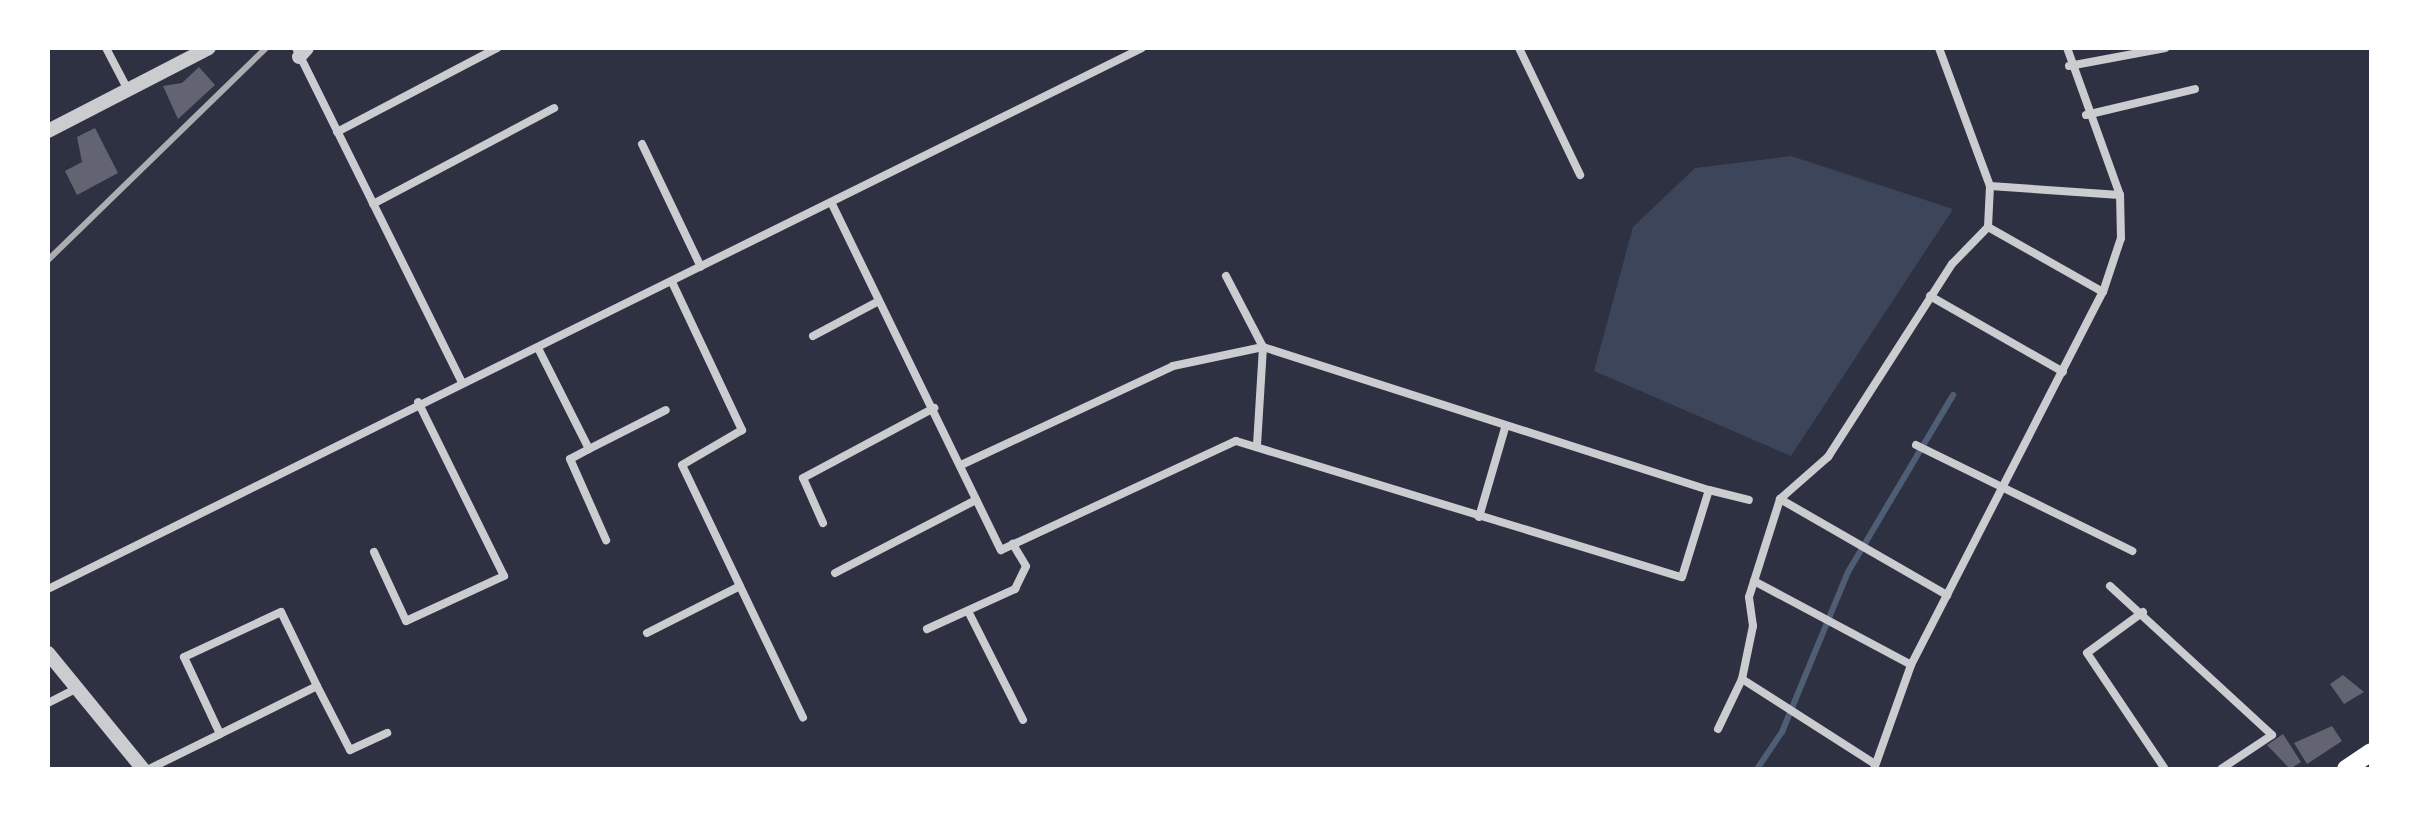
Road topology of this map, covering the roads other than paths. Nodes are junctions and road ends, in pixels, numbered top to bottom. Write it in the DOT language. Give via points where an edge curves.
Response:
graph roads {
  1 [pos="106,48"];
  2 [pos="209,48"];
  3 [pos="497,48"];
  4 [pos="1142,48"];
  5 [pos="1519,48"];
  6 [pos="1939,48"];
  7 [pos="2067,48"];
  8 [pos="2159,49"];
  9 [pos="301,51"];
  10 [pos="2069,66"];
  11 [pos="127,88"];
  12 [pos="2195,89"];
  13 [pos="554,108"];
  14 [pos="2086,115"];
  15 [pos="48,131"];
  16 [pos="337,132"];
  17 [pos="642,144"];
  18 [pos="1580,175"];
  19 [pos="1990,186"];
  20 [pos="2120,195"];
  21 [pos="373,204"];
  22 [pos="832,204"];
  23 [pos="1988,227"];
  24 [pos="701,267"];
  25 [pos="1226,276"];
  26 [pos="672,282"];
  27 [pos="2103,292"];
  28 [pos="1930,296"];
  29 [pos="877,302"];
  30 [pos="813,336"];
  31 [pos="1263,347"];
  32 [pos="538,348"];
  33 [pos="2063,372"];
  34 [pos="461,381"];
  35 [pos="418,402"];
  36 [pos="934,408"];
  37 [pos="666,410"];
  38 [pos="1505,428"];
  39 [pos="1257,445"];
  40 [pos="1916,445"];
  41 [pos="589,449"];
  42 [pos="961,465"];
  43 [pos="1709,490"];
  44 [pos="2000,492"];
  45 [pos="1780,499"];
  46 [pos="976,500"];
  47 [pos="1749,500"];
  48 [pos="1479,517"];
  49 [pos="823,523"];
  50 [pos="606,540"];
  51 [pos="1013,544"];
  52 [pos="2132,551"];
  53 [pos="374,552"];
  54 [pos="835,573"];
  55 [pos="1754,581"];
  56 [pos="740,586"];
  57 [pos="2110,586"];
  58 [pos="48,589"];
  59 [pos="1947,595"];
  60 [pos="968,611"];
  61 [pos="2143,612"];
  62 [pos="927,629"];
  63 [pos="647,633"];
  64 [pos="48,653"];
  65 [pos="1911,665"];
  66 [pos="1742,679"];
  67 [pos="317,686"];
  68 [pos="75,689"];
  69 [pos="48,703"];
  70 [pos="803,718"];
  71 [pos="1023,720"];
  72 [pos="1718,729"];
  73 [pos="387,733"];
  74 [pos="220,734"];
  75 [pos="2371,752"];
  76 [pos="1874,767"];
  77 [pos="146,769"];
  78 [pos="2165,769"];
  79 [pos="2221,769"];
  80 [pos="2346,769"];
  1 -- 11 [label="street"];
  2 -- 11 [label="street"];
  3 -- 16 [label="street"];
  4 -- 22 [label="street"];
  5 -- 18 [label="street"];
  6 -- 19 [label="street"];
  7 -- 10 [label="street"];
  8 -- 10 [label="street"];
  9 -- 16 [label="street"];
  10 -- 14 [label="street"];
  11 -- 15 [label="street"];
  12 -- 14 [label="street"];
  13 -- 21 [label="street"];
  14 -- 20 [label="street"];
  16 -- 21 [label="street"];
  17 -- 24 [label="street"];
  19 -- 20 [label="street"];
  19 -- 23 [label="street"];
  20 -- 27 [label="street" via="2121,238"];
  21 -- 34 [label="street"];
  22 -- 24 [label="street"];
  22 -- 29 [label="street"];
  23 -- 27 [label="street"];
  23 -- 28 [label="street"];
  24 -- 26 [label="street"];
  25 -- 31 [label="street"];
  26 -- 32 [label="street"];
  26 -- 56 [label="street" via="742,430 682,465"];
  27 -- 33 [label="street"];
  28 -- 33 [label="street"];
  28 -- 45 [label="street" via="1828,457"];
  29 -- 30 [label="street"];
  29 -- 36 [label="street"];
  31 -- 38 [label="street"];
  31 -- 39 [label="street"];
  31 -- 42 [label="street" via="1173,366"];
  32 -- 34 [label="street"];
  32 -- 41 [label="street"];
  33 -- 44 [label="street"];
  34 -- 35 [label="street"];
  35 -- 53 [label="street" via="504,576 406,621"];
  35 -- 58 [label="street"];
  36 -- 42 [label="street"];
  36 -- 49 [label="street" via="803,478"];
  37 -- 41 [label="street"];
  38 -- 43 [label="street"];
  38 -- 48 [label="street"];
  39 -- 48 [label="street"];
  39 -- 51 [label="street" via="1236,441"];
  40 -- 44 [label="street"];
  41 -- 50 [label="street" via="570,459"];
  42 -- 46 [label="street"];
  43 -- 47 [label="street"];
  43 -- 48 [label="street" via="1682,577"];
  44 -- 52 [label="street"];
  44 -- 59 [label="street"];
  45 -- 55 [label="street"];
  45 -- 59 [label="street"];
  46 -- 51 [label="street" via="1001,550"];
  46 -- 54 [label="street"];
  51 -- 60 [label="street" via="1026,566 1015,589"];
  55 -- 65 [label="street"];
  55 -- 66 [label="street"];
  56 -- 63 [label="street"];
  56 -- 70 [label="street"];
  57 -- 61 [label="street"];
  59 -- 65 [label="street"];
  60 -- 62 [label="street"];
  60 -- 71 [label="street"];
  61 -- 78 [label="street" via="2087,653"];
  61 -- 79 [label="street" via="2272,735"];
  64 -- 68 [label="street"];
  65 -- 76 [label="street"];
  66 -- 72 [label="street"];
  66 -- 76 [label="street"];
  67 -- 73 [label="street" via="350,750"];
  67 -- 74 [label="street"];
  67 -- 74 [label="street" via="281,612 184,657"];
  68 -- 69 [label="street"];
  68 -- 77 [label="street"];
  74 -- 77 [label="street"];
  75 -- 80 [label="main road"];
}
